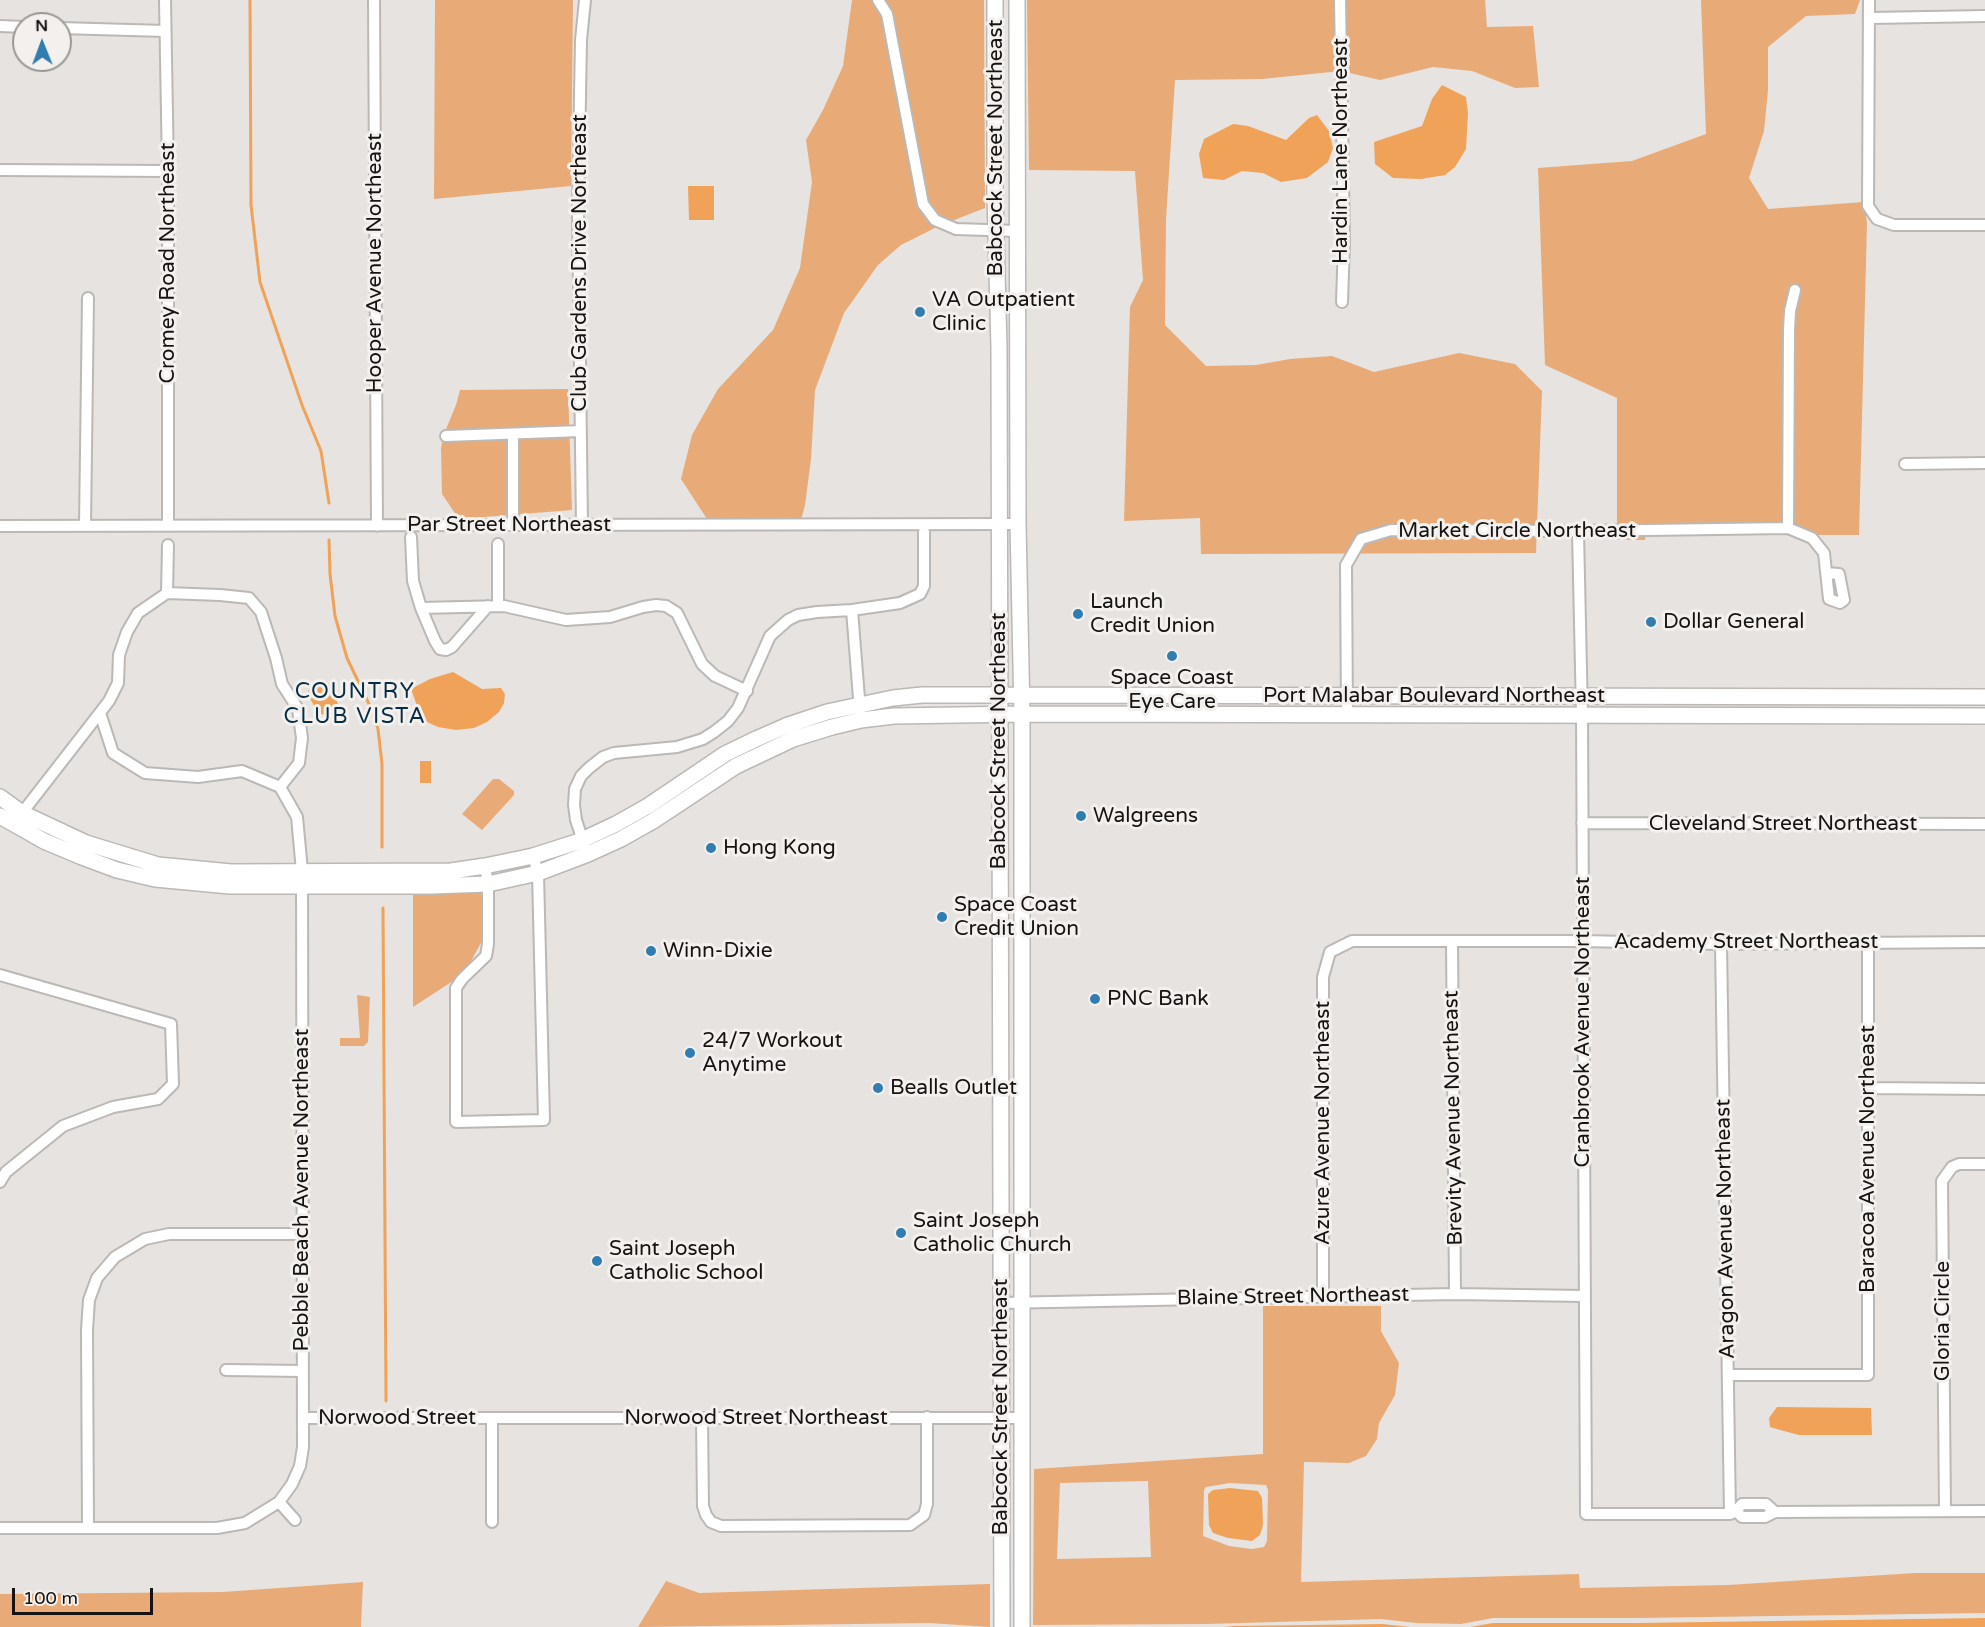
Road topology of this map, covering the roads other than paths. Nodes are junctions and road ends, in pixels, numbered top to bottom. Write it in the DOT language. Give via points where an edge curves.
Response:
graph roads {
  1 [pos="165,0"];
  2 [pos="374,0"];
  3 [pos="585,0"];
  4 [pos="878,0"];
  5 [pos="1340,0"];
  6 [pos="1869,0"];
  7 [pos="995,2"];
  8 [pos="1017,2"];
  9 [pos="1985,16"];
  10 [pos="1870,18"];
  11 [pos="72,28"];
  12 [pos="165,31"];
  13 [pos="0,170"];
  14 [pos="168,171"];
  15 [pos="1985,225"];
  16 [pos="996,230"];
  17 [pos="1017,231"];
  18 [pos="1796,290"];
  19 [pos="87,298"];
  20 [pos="1342,302"];
  21 [pos="581,432"];
  22 [pos="513,434"];
  23 [pos="446,436"];
  24 [pos="1985,463"];
  25 [pos="1905,464"];
  26 [pos="999,524"];
  27 [pos="1018,524"];
  28 [pos="513,525"];
  29 [pos="582,525"];
  30 [pos="0,526"];
  31 [pos="85,526"];
  32 [pos="168,526"];
  33 [pos="377,526"];
  34 [pos="1788,528"];
  35 [pos="1578,531"];
  36 [pos="924,532"];
  37 [pos="411,537"];
  38 [pos="498,544"];
  39 [pos="168,545"];
  40 [pos="1827,573"];
  41 [pos="167,593"];
  42 [pos="493,606"];
  43 [pos="422,608"];
  44 [pos="852,610"];
  45 [pos="747,691"];
  46 [pos="999,695"];
  47 [pos="1021,695"];
  48 [pos="1829,695"];
  49 [pos="1347,696"];
  50 [pos="1582,696"];
  51 [pos="1985,697"];
  52 [pos="859,704"];
  53 [pos="100,713"];
  54 [pos="999,714"];
  55 [pos="1022,714"];
  56 [pos="1829,714"];
  57 [pos="1347,715"];
  58 [pos="1582,715"];
  59 [pos="1985,716"];
  60 [pos="861,720"];
  61 [pos="280,787"];
  62 [pos="0,797"];
  63 [pos="22,813"];
  64 [pos="0,816"];
  65 [pos="1582,823"];
  66 [pos="1985,824"];
  67 [pos="582,840"];
  68 [pos="588,854"];
  69 [pos="533,855"];
  70 [pos="485,866"];
  71 [pos="538,873"];
  72 [pos="301,879"];
  73 [pos="488,884"];
  74 [pos="1452,941"];
  75 [pos="1582,941"];
  76 [pos="1985,942"];
  77 [pos="1868,943"];
  78 [pos="1721,944"];
  79 [pos="1330,952"];
  80 [pos="0,975"];
  81 [pos="1869,1088"];
  82 [pos="1985,1089"];
  83 [pos="1985,1164"];
  84 [pos="0,1182"];
  85 [pos="302,1234"];
  86 [pos="1455,1294"];
  87 [pos="1323,1295"];
  88 [pos="1584,1296"];
  89 [pos="1021,1302"];
  90 [pos="1001,1303"];
  91 [pos="226,1370"];
  92 [pos="303,1371"];
  93 [pos="1728,1375"];
  94 [pos="927,1417"];
  95 [pos="303,1418"];
  96 [pos="492,1418"];
  97 [pos="702,1418"];
  98 [pos="1001,1419"];
  99 [pos="1021,1419"];
  100 [pos="279,1502"];
  101 [pos="1945,1511"];
  102 [pos="1985,1511"];
  103 [pos="1733,1512"];
  104 [pos="295,1520"];
  105 [pos="492,1522"];
  106 [pos="88,1527"];
  107 [pos="0,1528"];
  108 [pos="1001,1558"];
  109 [pos="1022,1558"];
  110 [pos="1002,1627"];
  111 [pos="1022,1627"];
  1 -- 12 [label="street, Cromey Road Northeast"];
  2 -- 33 [label="street, Hooper Avenue Northeast"];
  3 -- 21 [label="street, Club Gardens Drive Northeast" via="578,209"];
  4 -- 16 [label="street" via="887,14 923,204 944,225"];
  5 -- 20 [label="street, Hardin Lane Northeast"];
  6 -- 10 [label="street"];
  7 -- 8 [label="street"];
  7 -- 16 [label="street, Babcock Street Northeast"];
  8 -- 17 [label="street, Babcock Street Northeast"];
  9 -- 10 [label="street"];
  10 -- 15 [label="street" via="1868,206 1877,219 1894,225"];
  11 -- 12 [label="street"];
  12 -- 14 [label="street, Cromey Road Northeast"];
  13 -- 14 [label="street"];
  14 -- 32 [label="street, Cromey Road Northeast"];
  16 -- 17 [label="street"];
  16 -- 26 [label="street, Babcock Street Northeast"];
  17 -- 27 [label="street, Babcock Street Northeast"];
  18 -- 34 [label="street" via="1789,330"];
  19 -- 31 [label="street"];
  21 -- 22 [label="street"];
  21 -- 29 [label="street, Club Gardens Drive Northeast"];
  22 -- 23 [label="street"];
  22 -- 28 [label="street"];
  24 -- 25 [label="street"];
  26 -- 27 [label="street, Par Street Northeast"];
  26 -- 29 [label="street, Par Street Northeast"];
  26 -- 46 [label="street, Babcock Street Northeast"];
  27 -- 47 [label="street, Babcock Street Northeast"];
  28 -- 29 [label="street, Par Street Northeast"];
  28 -- 33 [label="street, Par Street Northeast"];
  30 -- 31 [label="street, Par Street Northeast"];
  31 -- 32 [label="street, Par Street Northeast"];
  32 -- 33 [label="street, Par Street Northeast"];
  34 -- 35 [label="street, Market Circle Northeast"];
  34 -- 40 [label="street, Market Circle Northeast" via="1812,538 1824,553"];
  35 -- 49 [label="street, Market Circle Northeast" via="1391,530 1361,539 1346,565"];
  35 -- 50 [label="street, Cranbrook Avenue Northeast"];
  36 -- 44 [label="street" via="924,586 920,594 906,602"];
  37 -- 43 [label="street" via="413,580"];
  38 -- 42 [label="street"];
  39 -- 41 [label="street"];
  41 -- 53 [label="street" via="138,614 127,632 119,656 118,683"];
  41 -- 61 [label="street" via="249,598 261,612 282,684 298,709 302,738 299,763"];
  42 -- 43 [label="street"];
  42 -- 43 [label="street" via="446,650 440,649 435,641"];
  42 -- 45 [label="street" via="566,620 610,617 656,605 670,607 677,613 702,664 715,676"];
  44 -- 45 [label="street" via="817,612 788,620 771,636"];
  44 -- 52 [label="street"];
  45 -- 67 [label="street" via="728,721 703,739 677,747 614,753 589,768 575,789 574,805"];
  46 -- 47 [label="street, Port Malabar Boulevard Northeast"];
  46 -- 52 [label="street, Port Malabar Boulevard Northeast" via="922,695"];
  46 -- 54 [label="street, Babcock Street Northeast"];
  47 -- 49 [label="street, Port Malabar Boulevard Northeast"];
  47 -- 55 [label="street, Babcock Street Northeast"];
  48 -- 50 [label="street, Port Malabar Boulevard Northeast"];
  48 -- 51 [label="street, Port Malabar Boulevard Northeast"];
  48 -- 56 [label="street"];
  49 -- 50 [label="street, Port Malabar Boulevard Northeast"];
  49 -- 57 [label="street, Market Circle Northeast"];
  50 -- 58 [label="street, Cranbrook Avenue Northeast"];
  52 -- 60 [label="street"];
  52 -- 67 [label="street, Port Malabar Boulevard Northeast" via="788,724 730,751 648,806"];
  53 -- 61 [label="street" via="112,753 145,773 198,777 242,771"];
  53 -- 63 [label="street"];
  54 -- 55 [label="street, Port Malabar Boulevard Northeast"];
  54 -- 60 [label="street, Port Malabar Boulevard Northeast"];
  54 -- 90 [label="street, Babcock Street Northeast"];
  55 -- 57 [label="street, Port Malabar Boulevard Northeast"];
  55 -- 89 [label="street, Babcock Street Northeast"];
  56 -- 58 [label="street, Port Malabar Boulevard Northeast"];
  56 -- 59 [label="street, Port Malabar Boulevard Northeast"];
  57 -- 58 [label="street, Port Malabar Boulevard Northeast"];
  58 -- 65 [label="street, Cranbrook Avenue Northeast"];
  60 -- 68 [label="street, Port Malabar Boulevard Northeast" via="793,739 736,766 653,821"];
  61 -- 72 [label="street, Pebble Beach Avenue Northeast" via="297,818"];
  62 -- 63 [label="street, Port Malabar Boulevard Northeast"];
  63 -- 72 [label="street, Port Malabar Boulevard Northeast" via="86,843 158,865"];
  64 -- 72 [label="street, Port Malabar Boulevard Northeast" via="82,857 155,879 218,885"];
  65 -- 66 [label="street, Cleveland Street Northeast"];
  65 -- 75 [label="street, Cranbrook Avenue Northeast"];
  67 -- 68 [label="street"];
  67 -- 69 [label="street, Port Malabar Boulevard Northeast"];
  68 -- 71 [label="street, Port Malabar Boulevard Northeast"];
  69 -- 70 [label="street, Port Malabar Boulevard Northeast"];
  69 -- 71 [label="street"];
  70 -- 72 [label="street, Port Malabar Boulevard Northeast"];
  70 -- 73 [label="street"];
  71 -- 73 [label="street, Port Malabar Boulevard Northeast"];
  71 -- 73 [label="street" via="544,1119 456,1122 456,988 486,956"];
  72 -- 73 [label="street, Port Malabar Boulevard Northeast"];
  72 -- 85 [label="street, Pebble Beach Avenue Northeast"];
  74 -- 75 [label="street, Academy Street Northeast"];
  74 -- 79 [label="street, Academy Street Northeast" via="1352,941"];
  74 -- 86 [label="street, Brevity Avenue Northeast"];
  75 -- 78 [label="street, Academy Street Northeast"];
  75 -- 88 [label="street, Cranbrook Avenue Northeast"];
  76 -- 77 [label="street, Academy Street Northeast"];
  77 -- 78 [label="street, Academy Street Northeast"];
  77 -- 81 [label="street, Baracoa Avenue Northeast"];
  78 -- 93 [label="street, Aragon Avenue Northeast"];
  79 -- 87 [label="street, Azure Avenue Northeast" via="1323,977"];
  80 -- 84 [label="street" via="171,1024 173,1084 158,1099 113,1107 63,1126 6,1172"];
  81 -- 82 [label="street"];
  81 -- 93 [label="street, Baracoa Avenue Northeast" via="1868,1375"];
  83 -- 101 [label="street, Gloria Circle" via="1959,1164 1942,1181"];
  85 -- 92 [label="street, Pebble Beach Avenue Northeast"];
  85 -- 106 [label="street" via="169,1234 145,1239 115,1257 97,1278 89,1300 87,1330"];
  86 -- 87 [label="street, Blaine Street Northeast"];
  86 -- 88 [label="street, Blaine Street Northeast"];
  87 -- 89 [label="street, Blaine Street Northeast"];
  88 -- 103 [label="street, Cranbrook Avenue Northeast" via="1586,1514"];
  89 -- 90 [label="street, Blaine Street Northeast"];
  89 -- 99 [label="street, Babcock Street Northeast"];
  90 -- 98 [label="street, Babcock Street Northeast"];
  91 -- 92 [label="street"];
  92 -- 95 [label="street, Pebble Beach Avenue Northeast"];
  93 -- 103 [label="street, Aragon Avenue Northeast"];
  94 -- 97 [label="street, Norwood Street Northeast"];
  94 -- 97 [label="street" via="927,1504 924,1515 910,1525 721,1526 711,1522 703,1506"];
  94 -- 98 [label="street, Norwood Street Northeast"];
  95 -- 96 [label="street, Norwood Street"];
  95 -- 100 [label="street, Pebble Beach Avenue Northeast" via="300,1466"];
  96 -- 97 [label="street, Norwood Street Northeast"];
  96 -- 105 [label="street"];
  98 -- 99 [label="street, Norwood Street Northeast"];
  98 -- 108 [label="street, Babcock Street Northeast"];
  99 -- 109 [label="street, Babcock Street Northeast"];
  100 -- 104 [label="street"];
  100 -- 106 [label="street" via="245,1523 217,1528"];
  101 -- 102 [label="street"];
  101 -- 103 [label="street" via="1776,1512 1766,1504 1743,1504"];
  106 -- 107 [label="street"];
  108 -- 109 [label="street"];
  108 -- 110 [label="street, Babcock Street Northeast"];
  109 -- 111 [label="street, Babcock Street Northeast"];
}
